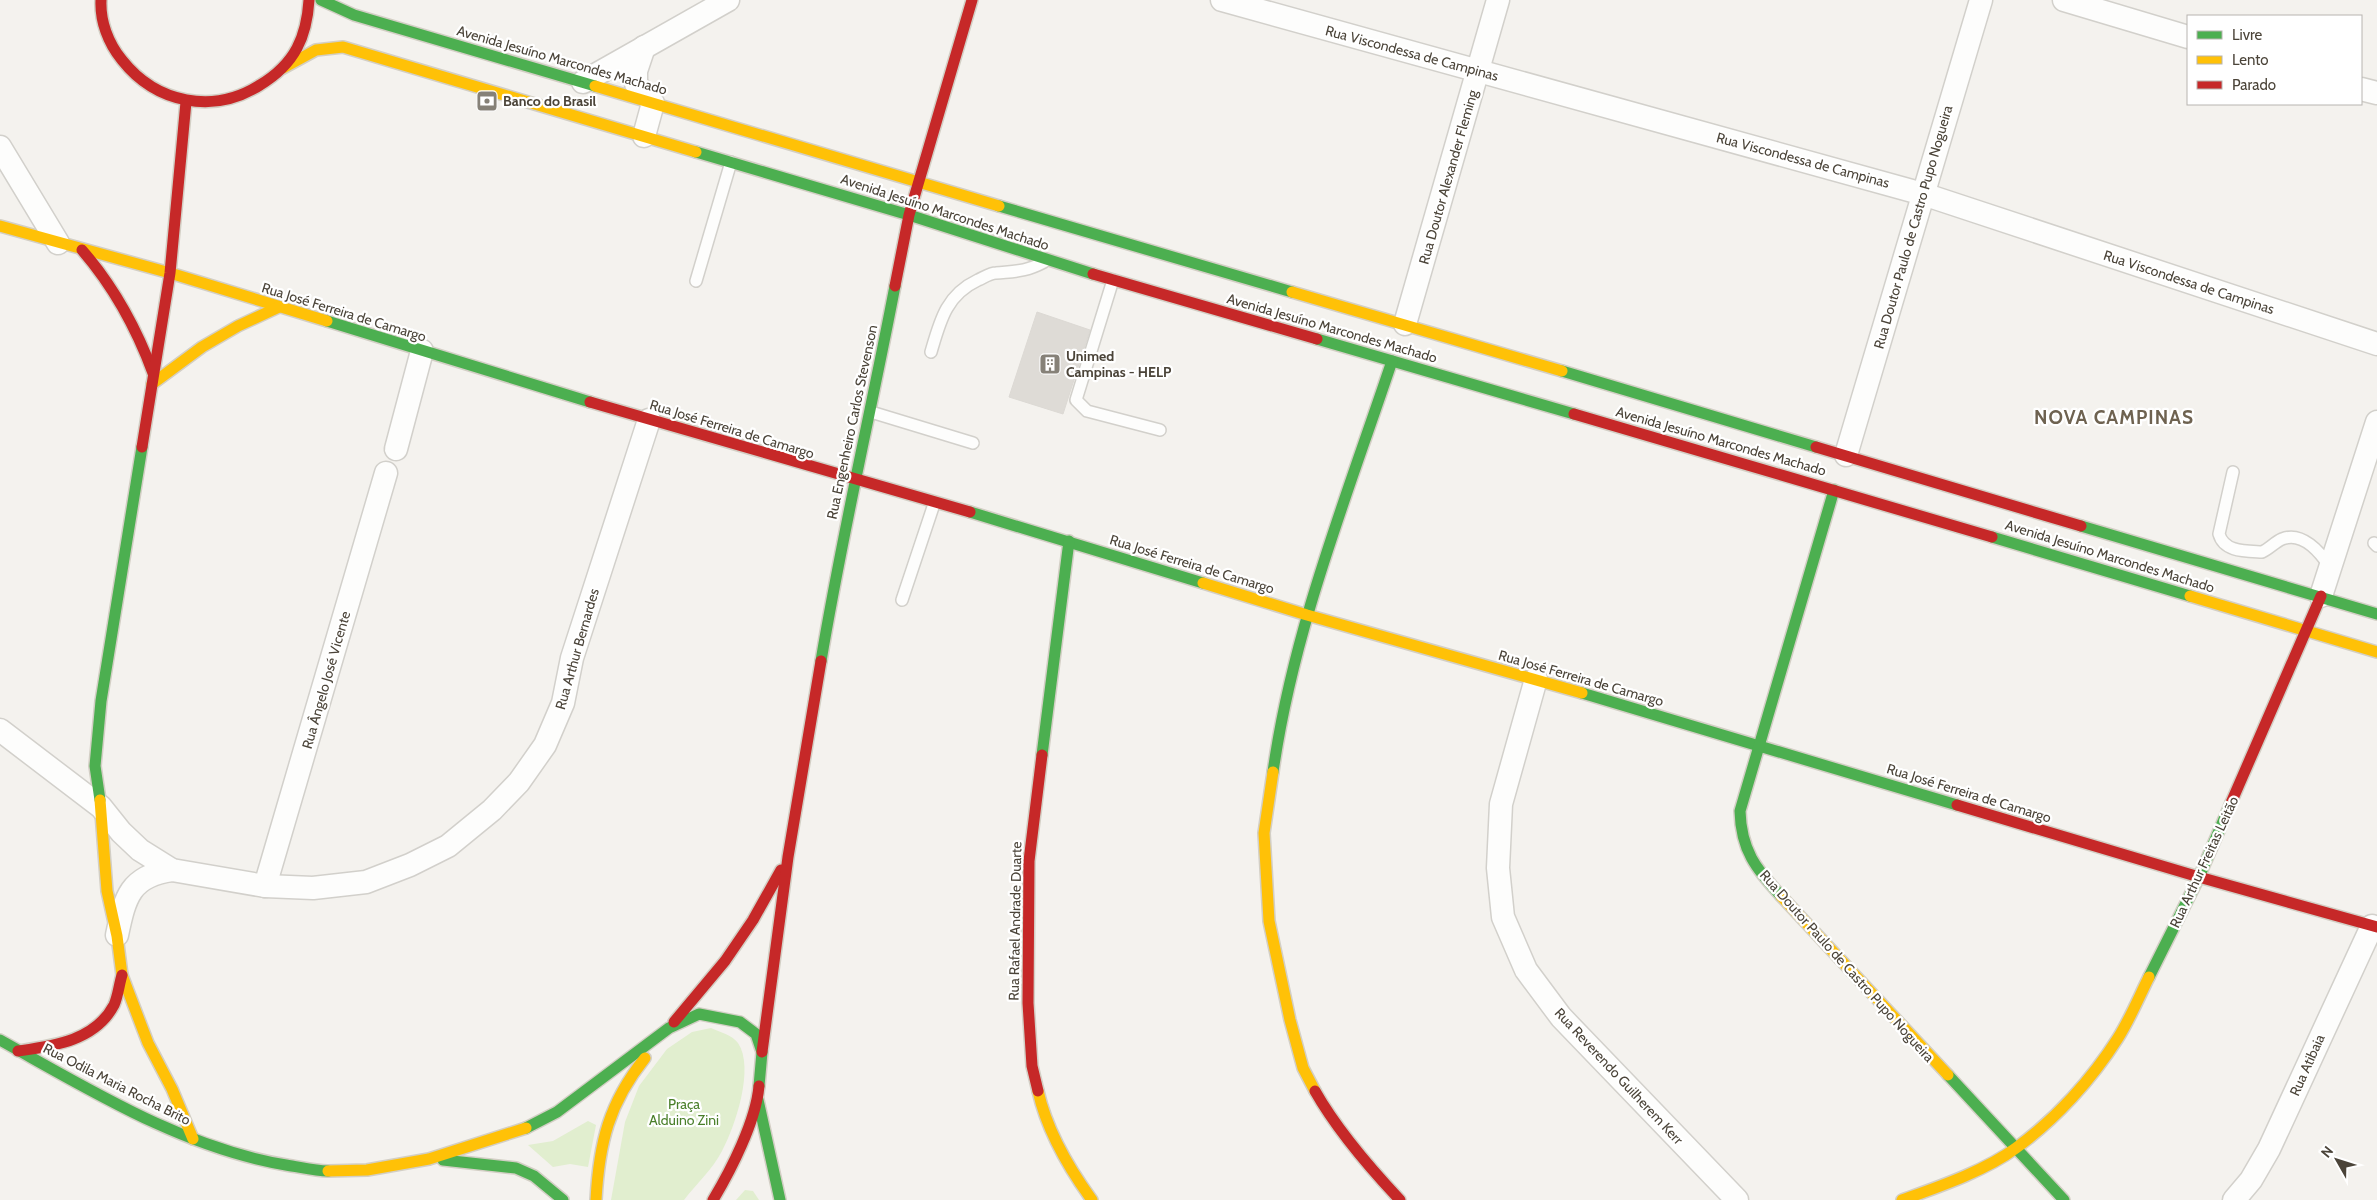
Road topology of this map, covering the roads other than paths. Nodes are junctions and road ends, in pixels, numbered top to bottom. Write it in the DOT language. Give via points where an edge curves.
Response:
graph roads {
  1 [pos="101,0"];
  2 [pos="309,0"];
  3 [pos="322,0"];
  4 [pos="728,0"];
  5 [pos="972,0"];
  6 [pos="1222,0"];
  7 [pos="1498,0"];
  8 [pos="1981,0"];
  9 [pos="2064,0"];
  10 [pos="2187,37"];
  11 [pos="644,47"];
  12 [pos="283,68"];
  13 [pos="1478,71"];
  14 [pos="583,82"];
  15 [pos="2362,89"];
  16 [pos="2377,94"];
  17 [pos="186,102"];
  18 [pos="653,103"];
  19 [pos="644,136"];
  20 [pos="0,147"];
  21 [pos="731,162"];
  22 [pos="919,181"];
  23 [pos="1924,194"];
  24 [pos="909,215"];
  25 [pos="0,226"];
  26 [pos="58,243"];
  27 [pos="82,250"];
  28 [pos="1049,256"];
  29 [pos="170,273"];
  30 [pos="1114,280"];
  31 [pos="696,281"];
  32 [pos="278,307"];
  33 [pos="1405,324"];
  34 [pos="2377,344"];
  35 [pos="422,351"];
  36 [pos="931,352"];
  37 [pos="1392,361"];
  38 [pos="153,379"];
  39 [pos="871,412"];
  40 [pos="649,420"];
  41 [pos="2377,422"];
  42 [pos="1160,430"];
  43 [pos="973,443"];
  44 [pos="396,449"];
  45 [pos="1846,454"];
  46 [pos="2233,472"];
  47 [pos="386,474"];
  48 [pos="854,481"];
  49 [pos="1834,490"];
  50 [pos="934,504"];
  51 [pos="1069,541"];
  52 [pos="2330,567"];
  53 [pos="2321,596"];
  54 [pos="902,600"];
  55 [pos="2377,614"];
  56 [pos="1307,615"];
  57 [pos="2306,632"];
  58 [pos="2377,652"];
  59 [pos="1536,679"];
  60 [pos="0,730"];
  61 [pos="1760,746"];
  62 [pos="101,807"];
  63 [pos="788,857"];
  64 [pos="172,870"];
  65 [pos="2199,877"];
  66 [pos="265,886"];
  67 [pos="2374,926"];
  68 [pos="117,936"];
  69 [pos="122,975"];
  70 [pos="669,1028"];
  71 [pos="0,1040"];
  72 [pos="18,1051"];
  73 [pos="762,1052"];
  74 [pos="758,1100"];
  75 [pos="193,1139"];
  76 [pos="2015,1149"];
  77 [pos="429,1159"];
  78 [pos="563,1200"];
  79 [pos="596,1200"];
  80 [pos="713,1200"];
  81 [pos="780,1200"];
  82 [pos="1092,1200"];
  83 [pos="1400,1200"];
  84 [pos="1737,1200"];
  85 [pos="1902,1200"];
  86 [pos="2064,1200"];
  87 [pos="2234,1200"];
  1 -- 17 [label="street" via="108,40 127,69 154,90"];
  2 -- 12 [label="street" via="308,20 298,46"];
  3 -- 14 [label="street, Avenida Jesuíno Marcondes Machado" via="354,15"];
  4 -- 11 [label="street"];
  5 -- 22 [label="street, Rua Engenheiro Carlos Stevenson"];
  6 -- 13 [label="street, Rua Viscondessa de Campinas"];
  7 -- 13 [label="street, Rua Doutor Alexander Fleming"];
  8 -- 23 [label="street, Rua Doutor Paulo de Castro Pupo Nogueira"];
  9 -- 10 [label="street"];
  11 -- 14 [label="street"];
  11 -- 18 [label="street" via="636,71 636,84"];
  12 -- 17 [label="street" via="256,90 222,102"];
  12 -- 19 [label="street, Avenida Jesuíno Marcondes Machado" via="316,50 343,46"];
  13 -- 23 [label="street, Rua Viscondessa de Campinas"];
  13 -- 33 [label="street, Rua Doutor Alexander Fleming"];
  14 -- 18 [label="street, Avenida Jesuíno Marcondes Machado"];
  15 -- 16 [label="street"];
  17 -- 29 [label="street"];
  18 -- 19 [label="street"];
  18 -- 22 [label="street, Avenida Jesuíno Marcondes Machado" via="766,141"];
  19 -- 21 [label="street, Avenida Jesuíno Marcondes Machado"];
  20 -- 26 [label="street"];
  21 -- 24 [label="street, Avenida Jesuíno Marcondes Machado" via="759,166"];
  21 -- 31 [label="lane"];
  22 -- 24 [label="street, Rua Engenheiro Carlos Stevenson"];
  22 -- 33 [label="street, Avenida Jesuíno Marcondes Machado" via="1056,230"];
  23 -- 34 [label="street, Rua Viscondessa de Campinas"];
  23 -- 45 [label="street, Rua Doutor Paulo de Castro Pupo Nogueira"];
  24 -- 28 [label="street, Avenida Jesuíno Marcondes Machado"];
  24 -- 39 [label="street, Rua Engenheiro Carlos Stevenson"];
  25 -- 26 [label="street, Rua José Ferreira de Camargo"];
  26 -- 27 [label="street, Rua José Ferreira de Camargo"];
  27 -- 29 [label="street, Rua José Ferreira de Camargo"];
  27 -- 38 [label="street" via="118,296 138,331"];
  28 -- 30 [label="street, Avenida Jesuíno Marcondes Machado"];
  28 -- 36 [label="lane" via="1031,269 993,273 966,285 943,312"];
  29 -- 32 [label="street, Rua José Ferreira de Camargo"];
  29 -- 38 [label="street"];
  30 -- 37 [label="street, Avenida Jesuíno Marcondes Machado" via="1177,294"];
  30 -- 42 [label="lane" via="1076,400 1088,411"];
  32 -- 35 [label="street, Rua José Ferreira de Camargo"];
  32 -- 38 [label="street" via="238,326"];
  33 -- 45 [label="street, Avenida Jesuíno Marcondes Machado" via="1561,376"];
  35 -- 40 [label="street, Rua José Ferreira de Camargo"];
  35 -- 44 [label="street"];
  37 -- 49 [label="street, Avenida Jesuíno Marcondes Machado" via="1554,403"];
  37 -- 56 [label="street"];
  38 -- 62 [label="street" via="101,701 96,766"];
  39 -- 43 [label="lane"];
  39 -- 48 [label="street, Rua Engenheiro Carlos Stevenson"];
  40 -- 48 [label="street, Rua José Ferreira de Camargo"];
  40 -- 66 [label="street, Rua Arthur Bernardes" via="572,658 563,703 545,745 519,782 492,810 448,846 410,865 366,882 313,888"];
  41 -- 52 [label="street, Rua Arthur Freitas Leitão"];
  45 -- 53 [label="street, Avenida Jesuíno Marcondes Machado" via="2120,540"];
  46 -- 52 [label="lane" via="2219,534 2222,543 2227,547 2262,552 2280,540 2293,537 2322,555"];
  47 -- 66 [label="street, Rua Ângelo José Vicente"];
  48 -- 50 [label="street, Rua José Ferreira de Camargo"];
  48 -- 63 [label="street, Rua Engenheiro Carlos Stevenson"];
  49 -- 57 [label="street, Avenida Jesuíno Marcondes Machado" via="2113,568"];
  49 -- 61 [label="street, Rua Doutor Paulo de Castro Pupo Nogueira"];
  50 -- 51 [label="street, Rua José Ferreira de Camargo"];
  50 -- 54 [label="lane"];
  51 -- 56 [label="street, Rua José Ferreira de Camargo"];
  51 -- 82 [label="street, Rua Rafael Andrade Duarte" via="1029,861 1028,1003 1032,1066 1043,1113 1070,1168"];
  52 -- 53 [label="street, Rua Arthur Freitas Leitão"];
  53 -- 55 [label="street, Avenida Jesuíno Marcondes Machado"];
  53 -- 57 [label="street, Rua Arthur Freitas Leitão"];
  56 -- 59 [label="street, Rua José Ferreira de Camargo"];
  56 -- 83 [label="street" via="1279,728 1264,833 1269,921 1303,1068 1326,1110"];
  57 -- 58 [label="street, Avenida Jesuíno Marcondes Machado"];
  57 -- 65 [label="street, Rua Arthur Freitas Leitão"];
  59 -- 61 [label="street, Rua José Ferreira de Camargo"];
  59 -- 84 [label="street, Rua Reverendo Guilherem Kerr" via="1501,804 1498,868 1503,917 1526,970 1561,1017"];
  60 -- 62 [label="street, Rua Arthur Bernardes"];
  61 -- 65 [label="street, Rua José Ferreira de Camargo"];
  61 -- 76 [label="street, Rua Doutor Paulo de Castro Pupo Nogueira" via="1740,810 1740,834 1751,861"];
  62 -- 64 [label="street, Rua Arthur Bernardes" via="140,850"];
  62 -- 68 [label="street" via="107,891"];
  63 -- 70 [label="street, Rua Engenheiro Carlos Stevenson" via="753,920 725,961"];
  63 -- 73 [label="street, Rua Engenheiro Carlos Stevenson"];
  64 -- 66 [label="street, Rua Arthur Bernardes"];
  64 -- 68 [label="street" via="153,872 139,880 127,898"];
  65 -- 67 [label="street, Rua José Ferreira de Camargo"];
  65 -- 76 [label="street, Rua Arthur Freitas Leitão" via="2119,1036 2098,1068"];
  67 -- 87 [label="street, Rua Atibaia" via="2269,1149 2251,1180"];
  68 -- 69 [label="street"];
  69 -- 72 [label="street" via="113,1007 101,1023 82,1038"];
  69 -- 75 [label="street" via="148,1043"];
  70 -- 73 [label="street" via="698,1014 726,1018 740,1022 756,1034"];
  70 -- 77 [label="street, Rua Odila Maria Rocha Brito" via="557,1112 521,1130"];
  70 -- 79 [label="street" via="624,1087 605,1135"];
  71 -- 72 [label="street, Rua Odila Maria Rocha Brito"];
  72 -- 75 [label="street, Rua Odila Maria Rocha Brito" via="104,1098"];
  73 -- 74 [label="street, Rua Engenheiro Carlos Stevenson"];
  74 -- 80 [label="street" via="730,1172"];
  74 -- 81 [label="street"];
  75 -- 77 [label="street, Rua Odila Maria Rocha Brito" via="262,1161 321,1171 367,1170"];
  76 -- 85 [label="street, Rua Arthur Freitas Leitão" via="1958,1179"];
  76 -- 86 [label="street, Rua Doutor Paulo de Castro Pupo Nogueira"];
  77 -- 78 [label="street, Rua Odila Maria Rocha Brito" via="516,1168 534,1176"];
}
